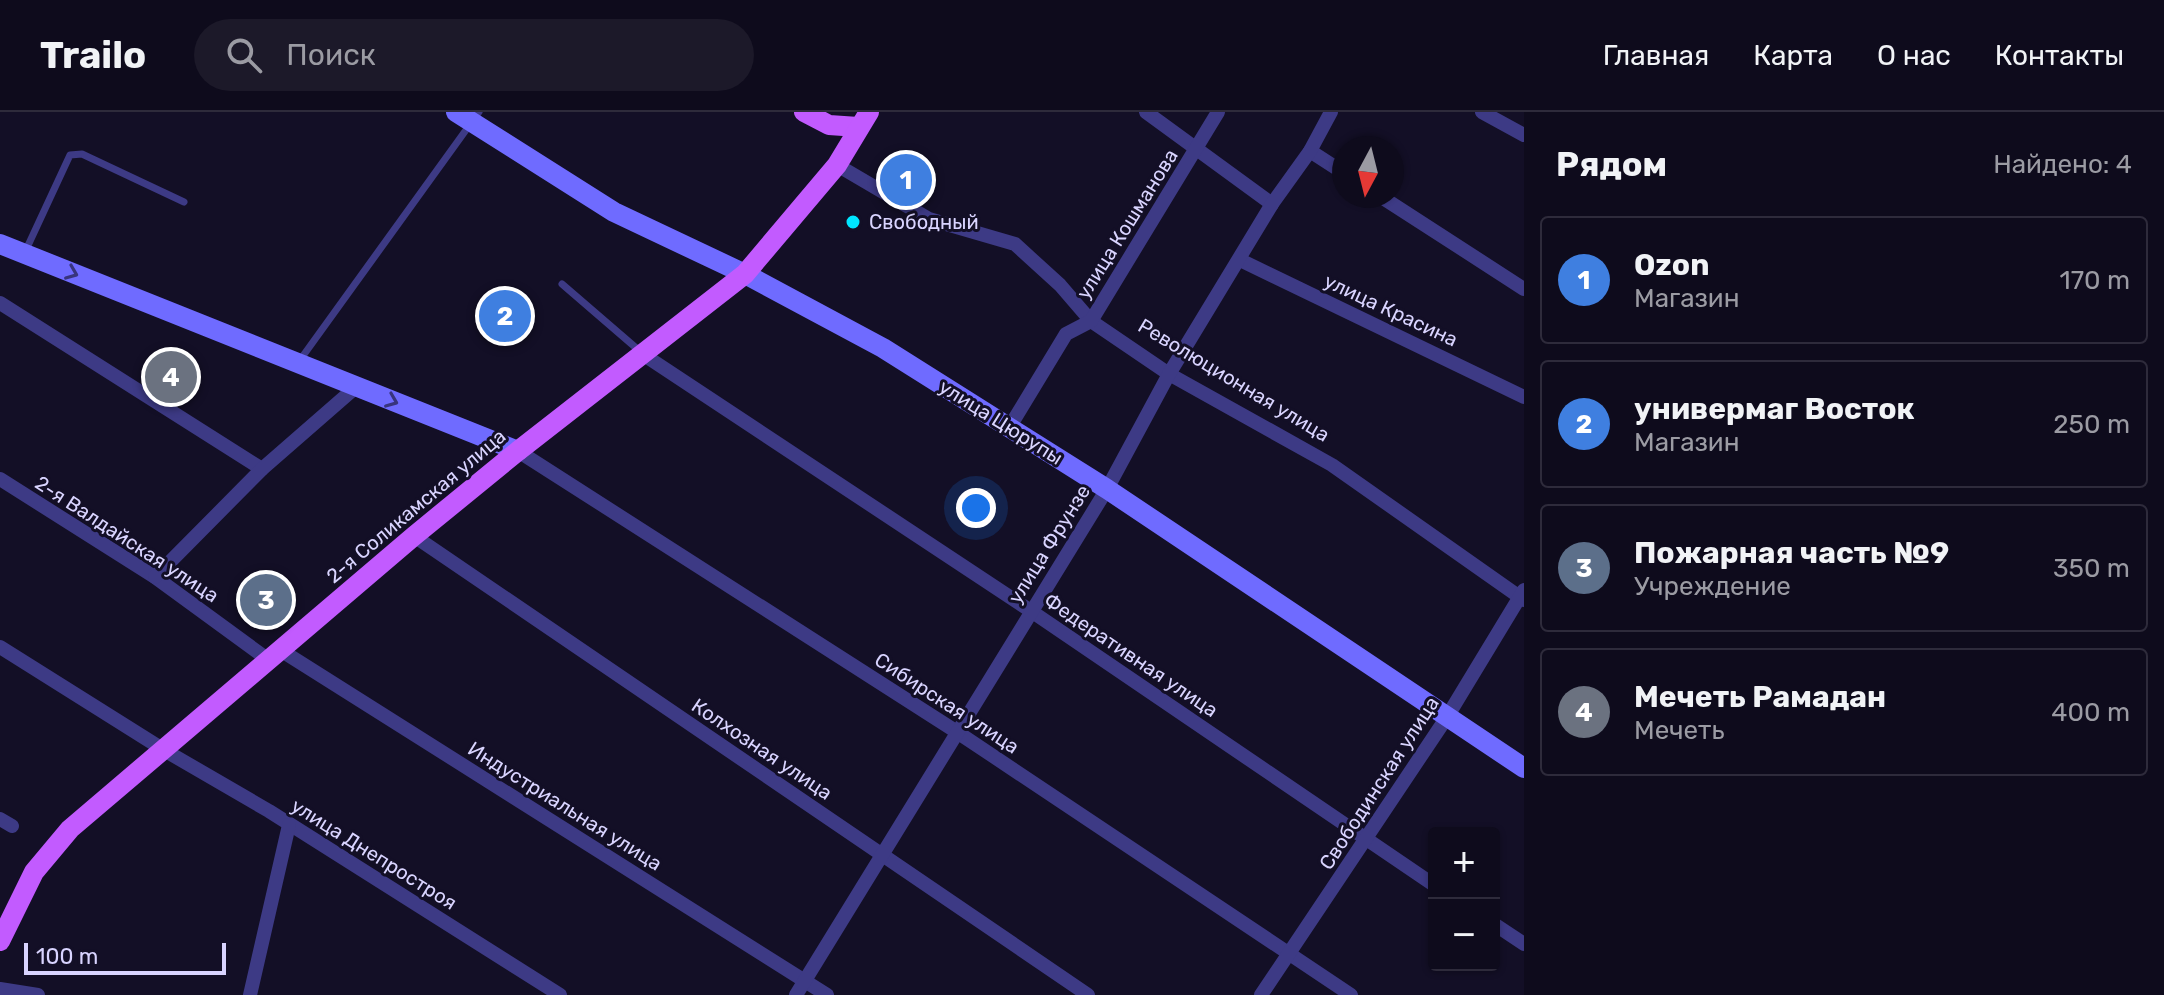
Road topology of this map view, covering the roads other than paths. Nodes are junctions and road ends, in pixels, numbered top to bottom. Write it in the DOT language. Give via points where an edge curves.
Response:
graph roads {
  1 [pos="804,112"];
  2 [pos="1146,112"];
  3 [pos="1218,112"];
  4 [pos="1331,112"];
  5 [pos="1482,112"];
  6 [pos="469,115"];
  7 [pos="863,120"];
  8 [pos="1524,135"];
  9 [pos="1198,148"];
  10 [pos="1310,151"];
  11 [pos="837,165"];
  12 [pos="1332,165"];
  13 [pos="184,202"];
  14 [pos="1272,204"];
  15 [pos="1399,208"];
  16 [pos="0,244"];
  17 [pos="24,254"];
  18 [pos="1240,260"];
  19 [pos="745,274"];
  20 [pos="562,284"];
  21 [pos="1524,289"];
  22 [pos="0,303"];
  23 [pos="1091,321"];
  24 [pos="644,355"];
  25 [pos="297,363"];
  26 [pos="1169,374"];
  27 [pos="356,387"];
  28 [pos="1524,397"];
  29 [pos="1009,428"];
  30 [pos="518,451"];
  31 [pos="262,469"];
  32 [pos="0,479"];
  33 [pos="1107,489"];
  34 [pos="414,536"];
  35 [pos="155,577"];
  36 [pos="1522,595"];
  37 [pos="1031,611"];
  38 [pos="0,647"];
  39 [pos="276,656"];
  40 [pos="1447,717"];
  41 [pos="957,732"];
  42 [pos="164,750"];
  43 [pos="1524,768"];
  44 [pos="289,825"];
  45 [pos="1367,840"];
  46 [pos="882,854"];
  47 [pos="1428,881"];
  48 [pos="1500,928"];
  49 [pos="3,929"];
  50 [pos="1524,944"];
  51 [pos="1289,956"];
  52 [pos="805,981"];
  53 [pos="0,989"];
  54 [pos="38,995"];
  55 [pos="250,995"];
  56 [pos="560,995"];
  57 [pos="796,995"];
  58 [pos="827,995"];
  59 [pos="1088,995"];
  60 [pos="1261,995"];
  61 [pos="1351,995"];
  1 -- 7 [label="main road" via="829,125"];
  2 -- 9 [label="street"];
  3 -- 9 [label="street, улица Кошманова"];
  4 -- 10 [label="street, улица Фрунзе"];
  5 -- 8 [label="street"];
  6 -- 19 [label="street, улица Цюрупы" via="614,212"];
  6 -- 25 [label="lane"];
  7 -- 11 [label="main road, 2-я Соликамская улица"];
  9 -- 14 [label="street"];
  9 -- 23 [label="street, улица Кошманова"];
  10 -- 12 [label="street"];
  10 -- 14 [label="street, улица Фрунзе"];
  11 -- 19 [label="main road, 2-я Соликамская улица"];
  11 -- 23 [label="street, Революционная улица" via="929,219 1015,244"];
  13 -- 17 [label="lane" via="82,154 70,155"];
  14 -- 18 [label="street, улица Фрунзе"];
  15 -- 21 [label="street"];
  16 -- 17 [label="street"];
  17 -- 25 [label="street, one-way"];
  18 -- 26 [label="street, улица Фрунзе"];
  18 -- 28 [label="street, улица Красина"];
  19 -- 24 [label="main road, 2-я Соликамская улица"];
  19 -- 29 [label="street, улица Цюрупы" via="883,348"];
  20 -- 24 [label="lane"];
  22 -- 31 [label="street"];
  23 -- 26 [label="street, Революционная улица"];
  23 -- 29 [label="street, улица Кошманова" via="1066,334"];
  24 -- 30 [label="main road, 2-я Соликамская улица"];
  24 -- 37 [label="street, Федеративная улица"];
  25 -- 27 [label="street"];
  26 -- 33 [label="street, улица Фрунзе"];
  26 -- 36 [label="street, Революционная улица" via="1332,465"];
  27 -- 30 [label="street, one-way"];
  27 -- 31 [label="street"];
  29 -- 33 [label="street, улица Цюрупы"];
  30 -- 34 [label="main road, 2-я Соликамская улица"];
  30 -- 41 [label="street, Сибирская улица"];
  31 -- 35 [label="street"];
  32 -- 35 [label="street, 2-я Валдайская улица"];
  33 -- 37 [label="street, улица Фрунзе"];
  33 -- 40 [label="street, улица Цюрупы"];
  34 -- 39 [label="main road, 2-я Соликамская улица"];
  34 -- 46 [label="street, Колхозная улица"];
  35 -- 39 [label="street, 2-я Валдайская улица"];
  36 -- 40 [label="street, Свободинская улица"];
  37 -- 41 [label="street, улица Фрунзе"];
  37 -- 45 [label="street, Федеративная улица"];
  38 -- 42 [label="street, улица Днепростроя"];
  39 -- 42 [label="main road, 2-я Соликамская улица"];
  39 -- 52 [label="street, Индустриальная улица"];
  40 -- 43 [label="street, улица Цюрупы"];
  40 -- 45 [label="street, Свободинская улица"];
  41 -- 46 [label="street, улица Фрунзе"];
  41 -- 51 [label="street, Сибирская улица"];
  42 -- 44 [label="street, улица Днепростроя"];
  42 -- 49 [label="main road, 2-я Соликамская улица" via="70,829 34,872"];
  44 -- 55 [label="street"];
  44 -- 56 [label="street, улица Днепростроя"];
  45 -- 47 [label="street, Федеративная улица"];
  45 -- 51 [label="street, Свободинская улица"];
  46 -- 52 [label="street, улица Фрунзе"];
  46 -- 59 [label="street, Колхозная улица"];
  48 -- 50 [label="street"];
  51 -- 60 [label="street, Свободинская улица"];
  51 -- 61 [label="street, Сибирская улица"];
  52 -- 57 [label="street, улица Фрунзе"];
  52 -- 58 [label="street, Индустриальная улица"];
  53 -- 54 [label="street"];
}
